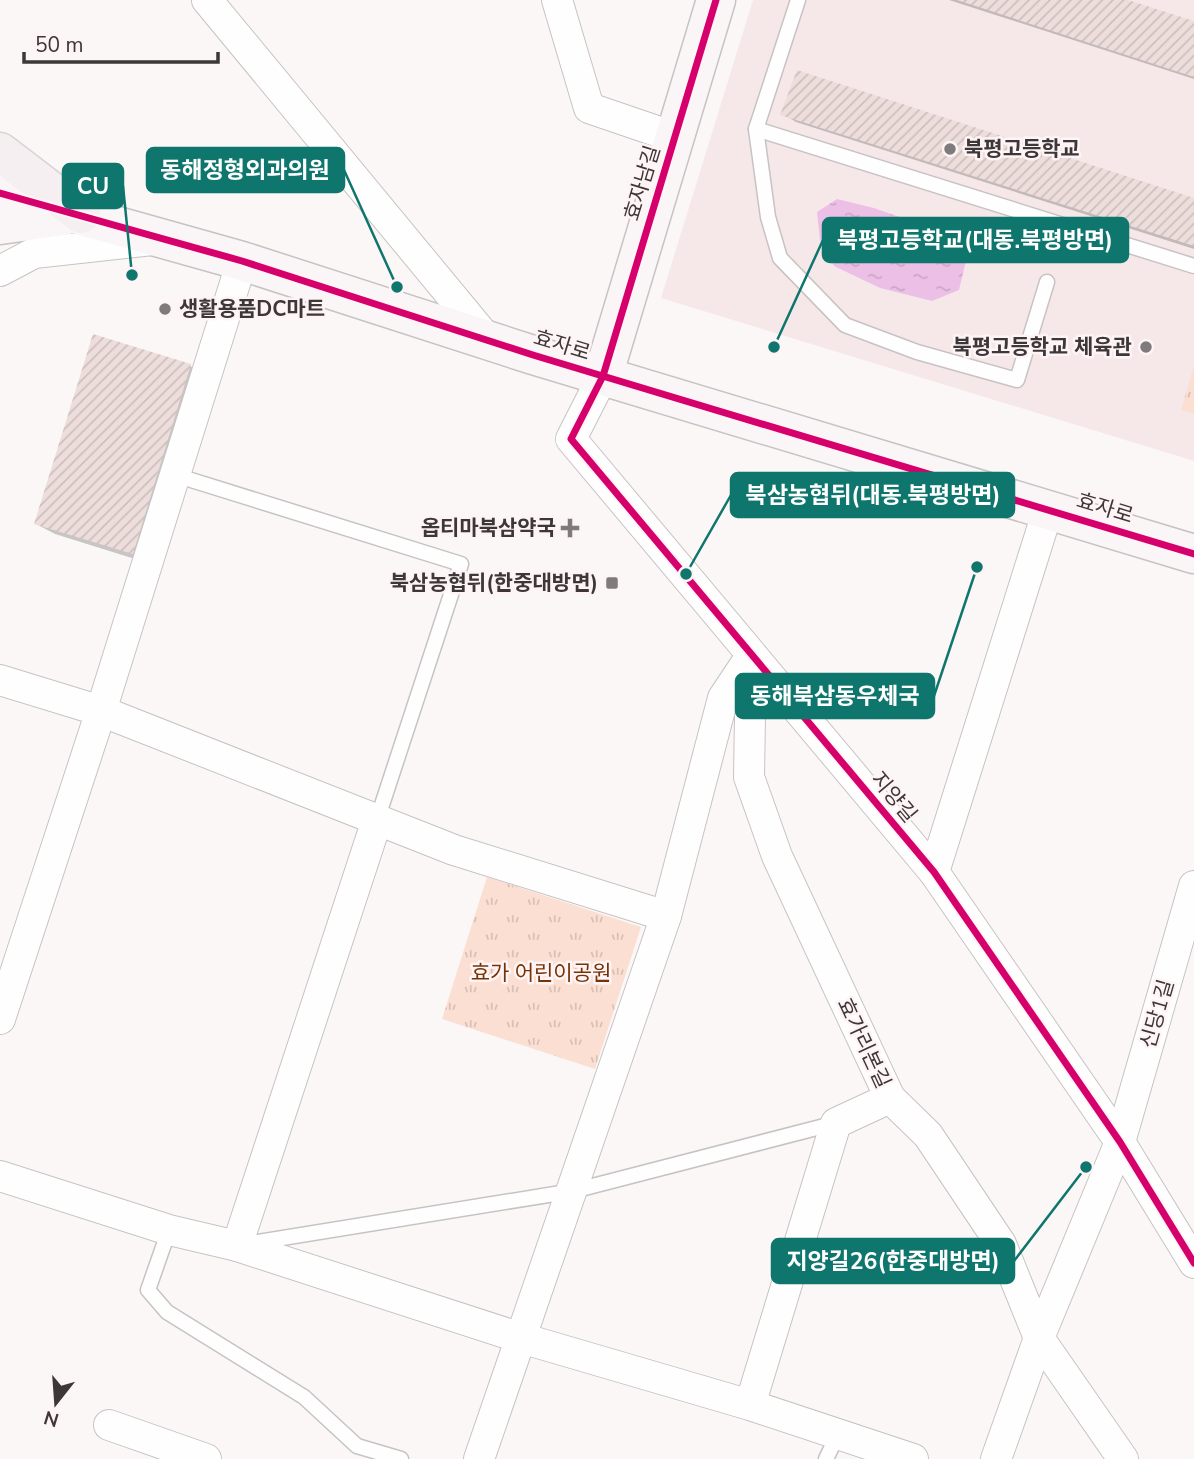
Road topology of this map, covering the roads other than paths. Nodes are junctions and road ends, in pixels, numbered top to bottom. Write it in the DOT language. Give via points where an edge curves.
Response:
graph roads {
  1 [pos="207,0"];
  2 [pos="557,0"];
  3 [pos="716,0"];
  4 [pos="797,0"];
  5 [pos="756,129"];
  6 [pos="674,137"];
  7 [pos="0,152"];
  8 [pos="0,193"];
  9 [pos="81,214"];
  10 [pos="0,225"];
  11 [pos="164,239"];
  12 [pos="242,261"];
  13 [pos="1194,266"];
  14 [pos="0,271"];
  15 [pos="1047,282"];
  16 [pos="488,340"];
  17 [pos="603,376"];
  18 [pos="175,475"];
  19 [pos="1048,510"];
  20 [pos="1194,554"];
  21 [pos="751,656"];
  22 [pos="0,680"];
  23 [pos="101,711"];
  24 [pos="377,820"];
  25 [pos="934,872"];
  26 [pos="1194,886"];
  27 [pos="666,916"];
  28 [pos="0,1019"];
  29 [pos="890,1098"];
  30 [pos="836,1123"];
  31 [pos="1120,1142"];
  32 [pos="0,1176"];
  33 [pos="573,1191"];
  34 [pos="169,1230"];
  35 [pos="237,1246"];
  36 [pos="1194,1263"];
  37 [pos="521,1338"];
  38 [pos="1039,1338"];
  39 [pos="750,1405"];
  40 [pos="109,1425"];
  41 [pos="832,1447"];
  42 [pos="482,1457"];
  43 [pos="206,1459"];
  44 [pos="401,1459"];
  45 [pos="913,1459"];
  46 [pos="996,1459"];
  47 [pos="1123,1459"];
  1 -- 16 [label="street"];
  2 -- 6 [label="street" via="589,108"];
  3 -- 6 [label="street, 효자남길"];
  4 -- 5 [label="lane"];
  5 -- 13 [label="lane"];
  5 -- 15 [label="lane" via="768,217 780,258 845,325 917,352 1017,380"];
  6 -- 17 [label="street, 효자남길"];
  7 -- 9 [label="main road"];
  8 -- 9 [label="street, 효자로"];
  9 -- 10 [label="street"];
  9 -- 11 [label="street, 효자로"];
  11 -- 12 [label="street, 효자로"];
  11 -- 14 [label="street" via="34,253"];
  12 -- 16 [label="street, 효자로"];
  12 -- 18 [label="street"];
  16 -- 17 [label="street, 효자로"];
  17 -- 19 [label="street, 효자로"];
  17 -- 21 [label="street, 지양길" via="571,439"];
  18 -- 23 [label="street"];
  18 -- 24 [label="lane" via="461,564"];
  19 -- 20 [label="street, 효자로"];
  19 -- 25 [label="street"];
  21 -- 25 [label="street, 지양길"];
  21 -- 27 [label="street" via="723,698"];
  21 -- 29 [label="street, 효가리본길" via="749,777 777,856"];
  22 -- 23 [label="street"];
  23 -- 24 [label="street"];
  23 -- 28 [label="street"];
  24 -- 27 [label="street" via="487,862"];
  24 -- 35 [label="street"];
  25 -- 31 [label="street, 지양길"];
  26 -- 31 [label="street, 신당1길"];
  27 -- 33 [label="street"];
  29 -- 30 [label="street"];
  29 -- 38 [label="street, 효가리본길" via="928,1135 1001,1244"];
  30 -- 33 [label="lane"];
  30 -- 39 [label="street"];
  31 -- 36 [label="street, 지양길"];
  31 -- 38 [label="street, 신당1길"];
  32 -- 34 [label="street"];
  33 -- 35 [label="lane"];
  33 -- 37 [label="street"];
  34 -- 35 [label="street"];
  34 -- 44 [label="lane" via="148,1290 167,1312 304,1397 357,1446"];
  35 -- 37 [label="street"];
  37 -- 39 [label="street"];
  37 -- 42 [label="street"];
  38 -- 46 [label="street, 신당1길"];
  38 -- 47 [label="street, 효가리본길"];
  39 -- 41 [label="street"];
  40 -- 43 [label="street"];
  41 -- 45 [label="street"];
}
